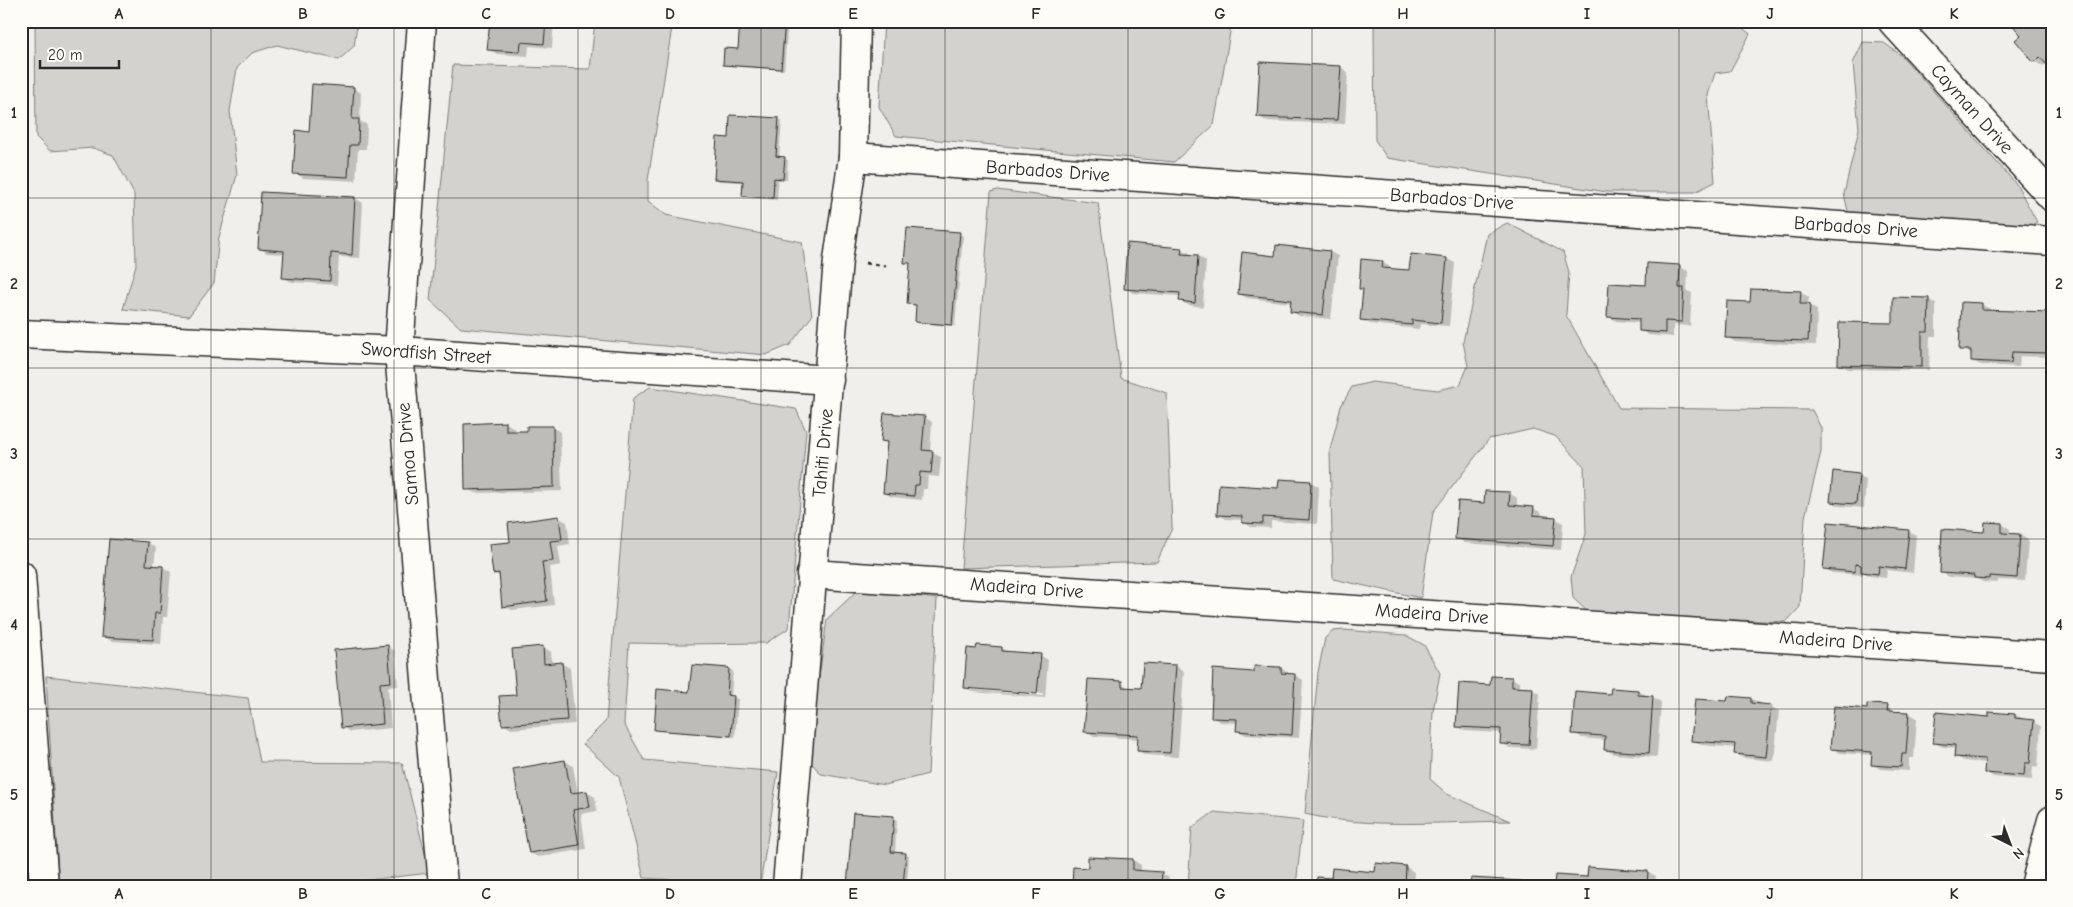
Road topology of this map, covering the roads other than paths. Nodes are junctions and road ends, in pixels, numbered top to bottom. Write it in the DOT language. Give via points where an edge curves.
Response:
graph roads {
  1 [pos="422,21"];
  2 [pos="856,21"];
  3 [pos="1892,21"];
  4 [pos="853,157"];
  5 [pos="2052,197"];
  6 [pos="2052,241"];
  7 [pos="21,334"];
  8 [pos="399,351"];
  9 [pos="830,380"];
  10 [pos="811,574"];
  11 [pos="21,575"];
  12 [pos="2052,656"];
  13 [pos="2052,820"];
  14 [pos="44,886"];
  15 [pos="443,886"];
  16 [pos="787,886"];
  17 [pos="2035,886"];
  1 -- 8 [label="street, Samoa Drive"];
  2 -- 4 [label="street, Tahiti Drive"];
  3 -- 5 [label="street, Cayman Drive"];
  4 -- 6 [label="street, Barbados Drive"];
  4 -- 9 [label="street, Tahiti Drive" via="838,260"];
  7 -- 8 [label="street, Swordfish Street"];
  8 -- 9 [label="street, Swordfish Street"];
  8 -- 15 [label="street, Samoa Drive"];
  9 -- 10 [label="street, Tahiti Drive"];
  10 -- 12 [label="street, Madeira Drive"];
  10 -- 16 [label="street, Tahiti Drive"];
  11 -- 14 [label="street"];
  13 -- 17 [label="street"];
}
